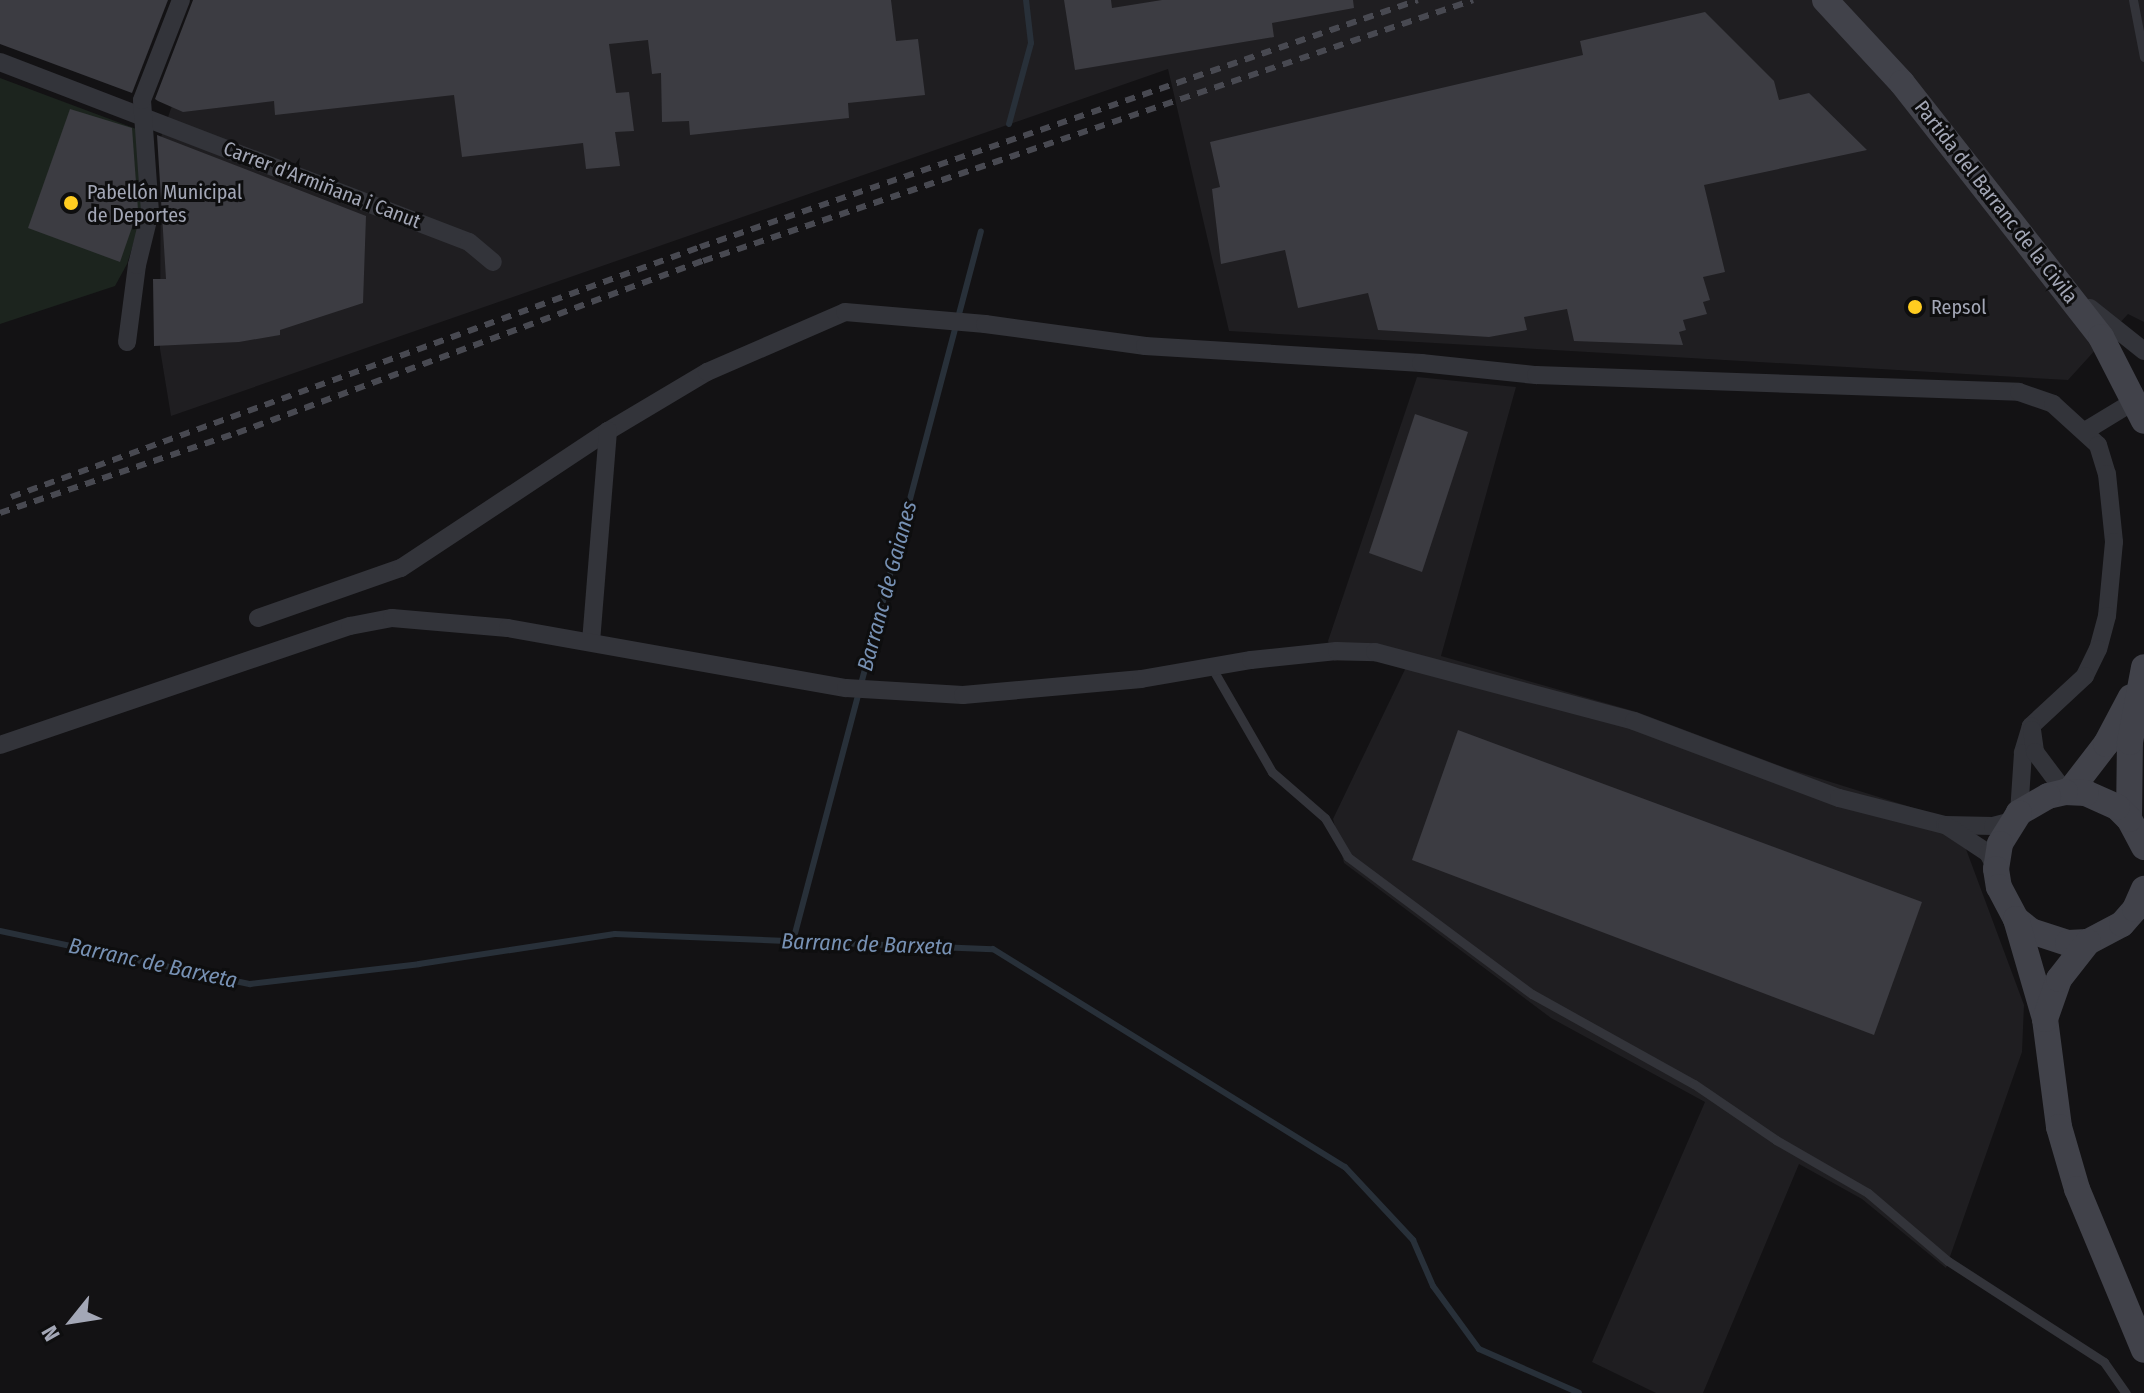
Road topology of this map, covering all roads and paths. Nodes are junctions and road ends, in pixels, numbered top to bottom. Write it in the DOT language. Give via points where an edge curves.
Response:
graph roads {
  1 [pos="181,0"];
  2 [pos="1825,0"];
  3 [pos="2133,0"];
  4 [pos="2144,57"];
  5 [pos="0,62"];
  6 [pos="145,117"];
  7 [pos="493,262"];
  8 [pos="2052,274"];
  9 [pos="127,342"];
  10 [pos="2144,351"];
  11 [pos="2140,410"];
  12 [pos="608,431"];
  13 [pos="2085,431"];
  14 [pos="258,618"];
  15 [pos="591,642"];
  16 [pos="1212,668"];
  17 [pos="2143,671"];
  18 [pos="2031,726"];
  19 [pos="0,745"];
  20 [pos="2067,792"];
  21 [pos="2016,817"];
  22 [pos="2129,819"];
  23 [pos="1945,825"];
  24 [pos="2144,847"];
  25 [pos="1996,869"];
  26 [pos="2141,902"];
  27 [pos="2016,919"];
  28 [pos="2088,942"];
  29 [pos="2045,1019"];
  30 [pos="2144,1350"];
  31 [pos="2126,1393"];
  1 -- 6 [label="street" via="142,100"];
  2 -- 8 [label="street, Partida del Barranc de la Civila" via="1902,83"];
  3 -- 4 [label="lane"];
  5 -- 6 [label="street, Carrer d'Armiñana i Canut"];
  6 -- 7 [label="street, Carrer d'Armiñana i Canut" via="469,242"];
  6 -- 9 [label="street" via="150,212"];
  8 -- 10 [label="street"];
  8 -- 11 [label="street, Partida del Barranc de la Civila" via="2101,337"];
  11 -- 13 [label="street"];
  12 -- 13 [label="street" via="707,372 845,312 1145,346 1536,375 2019,392 2053,404"];
  12 -- 14 [label="street" via="401,568"];
  12 -- 15 [label="street"];
  13 -- 18 [label="street" via="2098,445 2107,474 2114,542 2107,616 2085,676"];
  15 -- 16 [label="street" via="846,688 963,695"];
  15 -- 19 [label="street" via="392,618 350,626"];
  16 -- 23 [label="street" via="1337,651 1397,656 1634,721 1839,798"];
  16 -- 31 [label="lane" via="1272,772 1325,818 1348,857 1532,994 1694,1084 1868,1193 1948,1261 2104,1362"];
  17 -- 20 [label="street" via="2106,744"];
  17 -- 22 [label="street" via="2130,742"];
  18 -- 20 [label="street" via="2035,752"];
  18 -- 21 [label="street"];
  20 -- 21 [label="street" via="2048,796"];
  20 -- 22 [label="street" via="2102,798"];
  21 -- 23 [label="street" via="1993,826"];
  21 -- 25 [label="street" via="2000,844"];
  22 -- 24 [label="street"];
  23 -- 25 [label="street" via="1988,853"];
  25 -- 27 [label="street"];
  26 -- 28 [label="street" via="2122,924"];
  27 -- 28 [label="street" via="2049,940"];
  27 -- 29 [label="street"];
  28 -- 29 [label="street" via="2059,979"];
  29 -- 30 [label="street" via="2059,1127 2077,1189"];
}
